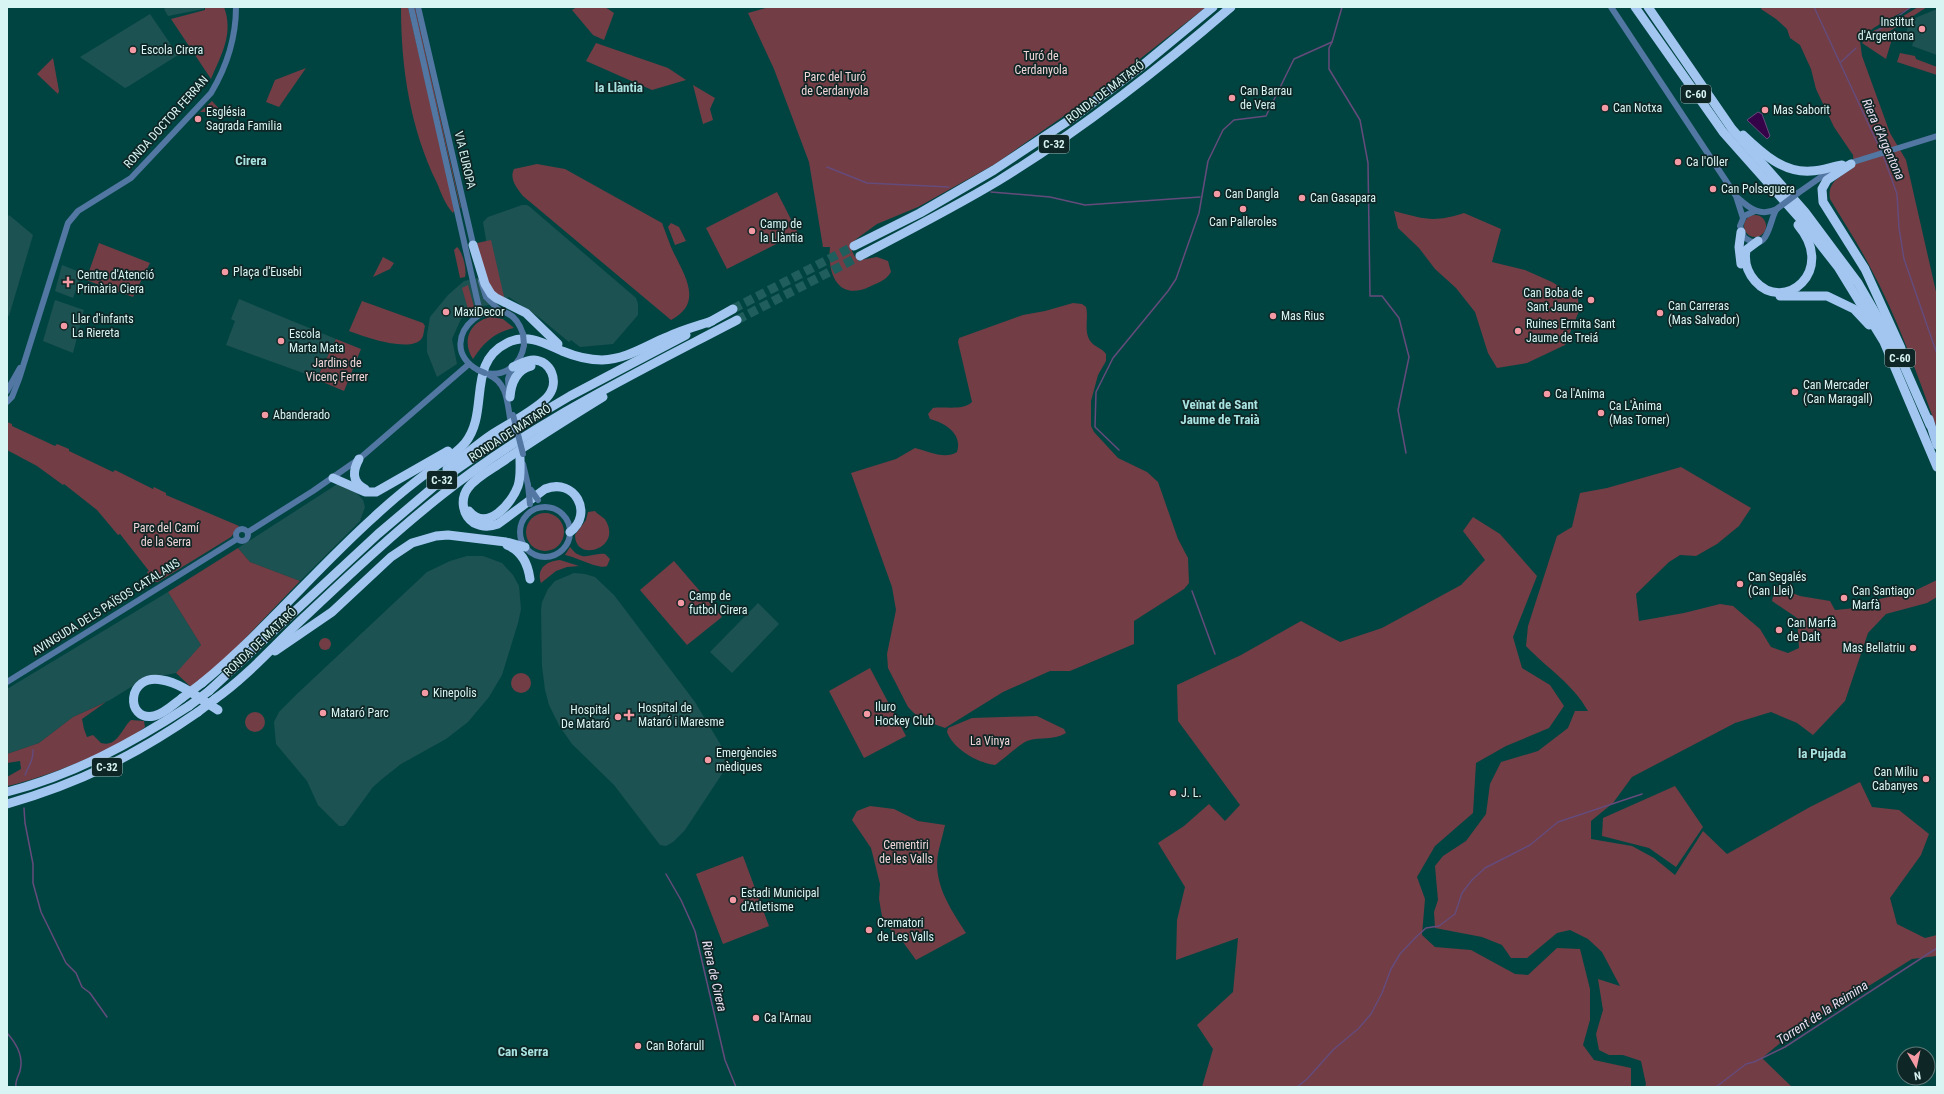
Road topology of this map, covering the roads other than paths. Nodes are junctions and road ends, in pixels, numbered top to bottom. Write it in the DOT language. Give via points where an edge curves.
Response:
graph roads {
  1 [pos="236,7"];
  2 [pos="410,7"];
  3 [pos="418,7"];
  4 [pos="1231,7"];
  5 [pos="1611,7"];
  6 [pos="1635,7"];
  7 [pos="1648,7"];
  8 [pos="1212,8"];
  9 [pos="1721,114"];
  10 [pos="1937,136"];
  11 [pos="1850,163"];
  12 [pos="1762,177"];
  13 [pos="1736,196"];
  14 [pos="1777,209"];
  15 [pos="1758,212"];
  16 [pos="1743,218"];
  17 [pos="1770,224"];
  18 [pos="1741,232"];
  19 [pos="1758,241"];
  20 [pos="473,245"];
  21 [pos="854,246"];
  22 [pos="860,256"];
  23 [pos="733,309"];
  24 [pos="501,312"];
  25 [pos="477,315"];
  26 [pos="737,320"];
  27 [pos="712,321"];
  28 [pos="700,340"];
  29 [pos="1884,342"];
  30 [pos="569,352"];
  31 [pos="469,364"];
  32 [pos="22,365"];
  33 [pos="513,367"];
  34 [pos="499,376"];
  35 [pos="7,391"];
  36 [pos="510,397"];
  37 [pos="7,402"];
  38 [pos="530,410"];
  39 [pos="512,416"];
  40 [pos="1930,425"];
  41 [pos="470,435"];
  42 [pos="530,443"];
  43 [pos="1937,445"];
  44 [pos="520,456"];
  45 [pos="359,459"];
  46 [pos="1937,467"];
  47 [pos="332,478"];
  48 [pos="399,480"];
  49 [pos="529,484"];
  50 [pos="560,513"];
  51 [pos="520,528"];
  52 [pos="248,532"];
  53 [pos="570,532"];
  54 [pos="237,539"];
  55 [pos="498,542"];
  56 [pos="525,547"];
  57 [pos="333,574"];
  58 [pos="530,579"];
  59 [pos="252,669"];
  60 [pos="7,682"];
  61 [pos="218,710"];
  62 [pos="7,792"];
  63 [pos="7,804"];
  1 -- 32 [label="street, RONDA DOCTOR FERRAN" via="230,52 210,93 131,178 78,210 68,223"];
  2 -- 25 [label="street, VIA EUROPA" via="464,237 479,308"];
  3 -- 20 [label="street, VIA EUROPA"];
  4 -- 22 [label="highway, RONDA DE MATARÓ / C-32" via="1144,79 1078,128 925,223"];
  5 -- 13 [label="street"];
  6 -- 12 [label="highway, C-60" via="1723,132"];
  7 -- 9 [label="highway, C-60"];
  8 -- 21 [label="highway, RONDA DE MATARÓ / C-32" via="1138,69 1074,117 994,170 920,213"];
  9 -- 11 [label="highway" via="1766,156 1787,167 1809,172"];
  9 -- 40 [label="highway, C-60" via="1820,230 1866,295 1898,352"];
  10 -- 11 [label="street"];
  11 -- 14 [label="street, bridge" via="1826,173"];
  11 -- 40 [label="highway" via="1827,180 1822,188 1823,202 1851,244 1873,284 1925,403"];
  12 -- 19 [label="highway" via="1809,242 1812,261 1807,278 1792,290 1780,292 1758,285 1746,268 1745,258 1746,250"];
  12 -- 29 [label="highway, C-60" via="1802,221 1838,267"];
  13 -- 15 [label="street"];
  13 -- 16 [label="street"];
  14 -- 15 [label="street"];
  14 -- 17 [label="street"];
  15 -- 16 [label="street" via="1748,213"];
  15 -- 17 [label="street" via="1767,217"];
  16 -- 18 [label="street" via="1740,224"];
  17 -- 19 [label="street" via="1767,236"];
  18 -- 19 [label="street" via="1748,240"];
  18 -- 29 [label="highway" via="1740,261 1747,279 1755,288 1782,297 1813,295 1837,300 1862,316"];
  20 -- 24 [label="street, VIA EUROPA" via="484,294"];
  20 -- 30 [label="highway" via="485,284 491,294 526,314"];
  23 -- 27 [label="highway, C-32"];
  24 -- 25 [label="street" via="489,311"];
  24 -- 33 [label="street, bridge" via="511,317 520,328 524,342 521,356"];
  25 -- 31 [label="street" via="468,323 461,339 462,351"];
  26 -- 28 [label="highway, RONDA DE MATARÓ / C-32"];
  27 -- 30 [label="highway" via="666,337 622,357 594,359"];
  27 -- 57 [label="highway, RONDA DE MATARÓ / C-32" via="593,382 483,450 407,508"];
  28 -- 42 [label="highway"];
  28 -- 59 [label="highway, RONDA DE MATARÓ / C-32" via="583,401 485,462 380,546"];
  29 -- 46 [label="highway, C-60"];
  30 -- 41 [label="highway" via="544,341 529,339 510,341 496,350 483,368 478,414"];
  31 -- 34 [label="street, bridge" via="486,374"];
  31 -- 45 [label="street"];
  32 -- 35 [label="street"];
  32 -- 37 [label="street" via="12,397"];
  33 -- 34 [label="street"];
  33 -- 36 [label="street" via="507,382"];
  33 -- 38 [label="highway" via="537,361 547,366 553,376 550,393"];
  34 -- 39 [label="street"];
  36 -- 38 [label="highway" via="513,382 522,370 531,366 542,368 549,376 550,386"];
  36 -- 39 [label="street"];
  38 -- 57 [label="highway" via="489,436 378,526 343,559"];
  39 -- 44 [label="street"];
  40 -- 43 [label="highway, C-60"];
  41 -- 48 [label="highway"];
  41 -- 61 [label="highway, bridge" via="457,450 405,490 360,530 246,645 202,683 182,698 159,714 150,716 139,712 133,699 134,691 148,680 159,679 177,685"];
  42 -- 44 [label="highway" via="472,489 467,502 472,513 480,518 489,518 505,507 519,483"];
  42 -- 53 [label="highway" via="471,485 464,497 465,511 474,523 494,525 544,489 561,486 578,498 580,505 579,520"];
  44 -- 49 [label="street"];
  45 -- 47 [label="street"];
  45 -- 48 [label="highway" via="354,476 362,488 374,491 394,480"];
  47 -- 48 [label="highway" via="372,493"];
  47 -- 52 [label="street"];
  49 -- 50 [label="street, bridge" via="538,500 557,508"];
  49 -- 51 [label="street, bridge" via="530,504 519,523"];
  50 -- 51 [label="street" via="547,507 536,509 526,515"];
  50 -- 53 [label="street" via="567,521"];
  51 -- 56 [label="street"];
  52 -- 54 [label="street" via="246,540"];
  52 -- 54 [label="street" via="244,529 239,530 236,534"];
  53 -- 56 [label="street" via="566,545 552,556 536,555"];
  54 -- 60 [label="street, AVINGUDA DELS PAÏSOS CATALANS"];
  55 -- 56 [label="highway"];
  55 -- 58 [label="highway" via="512,547 522,556 529,567"];
  55 -- 59 [label="highway" via="448,534 412,543 391,557 332,612"];
  57 -- 62 [label="highway, RONDA DE MATARÓ / C-32, bridge" via="259,646 189,706 105,756 43,782"];
  59 -- 63 [label="highway, RONDA DE MATARÓ / C-32, bridge" via="198,712 154,742 102,770"];
}
